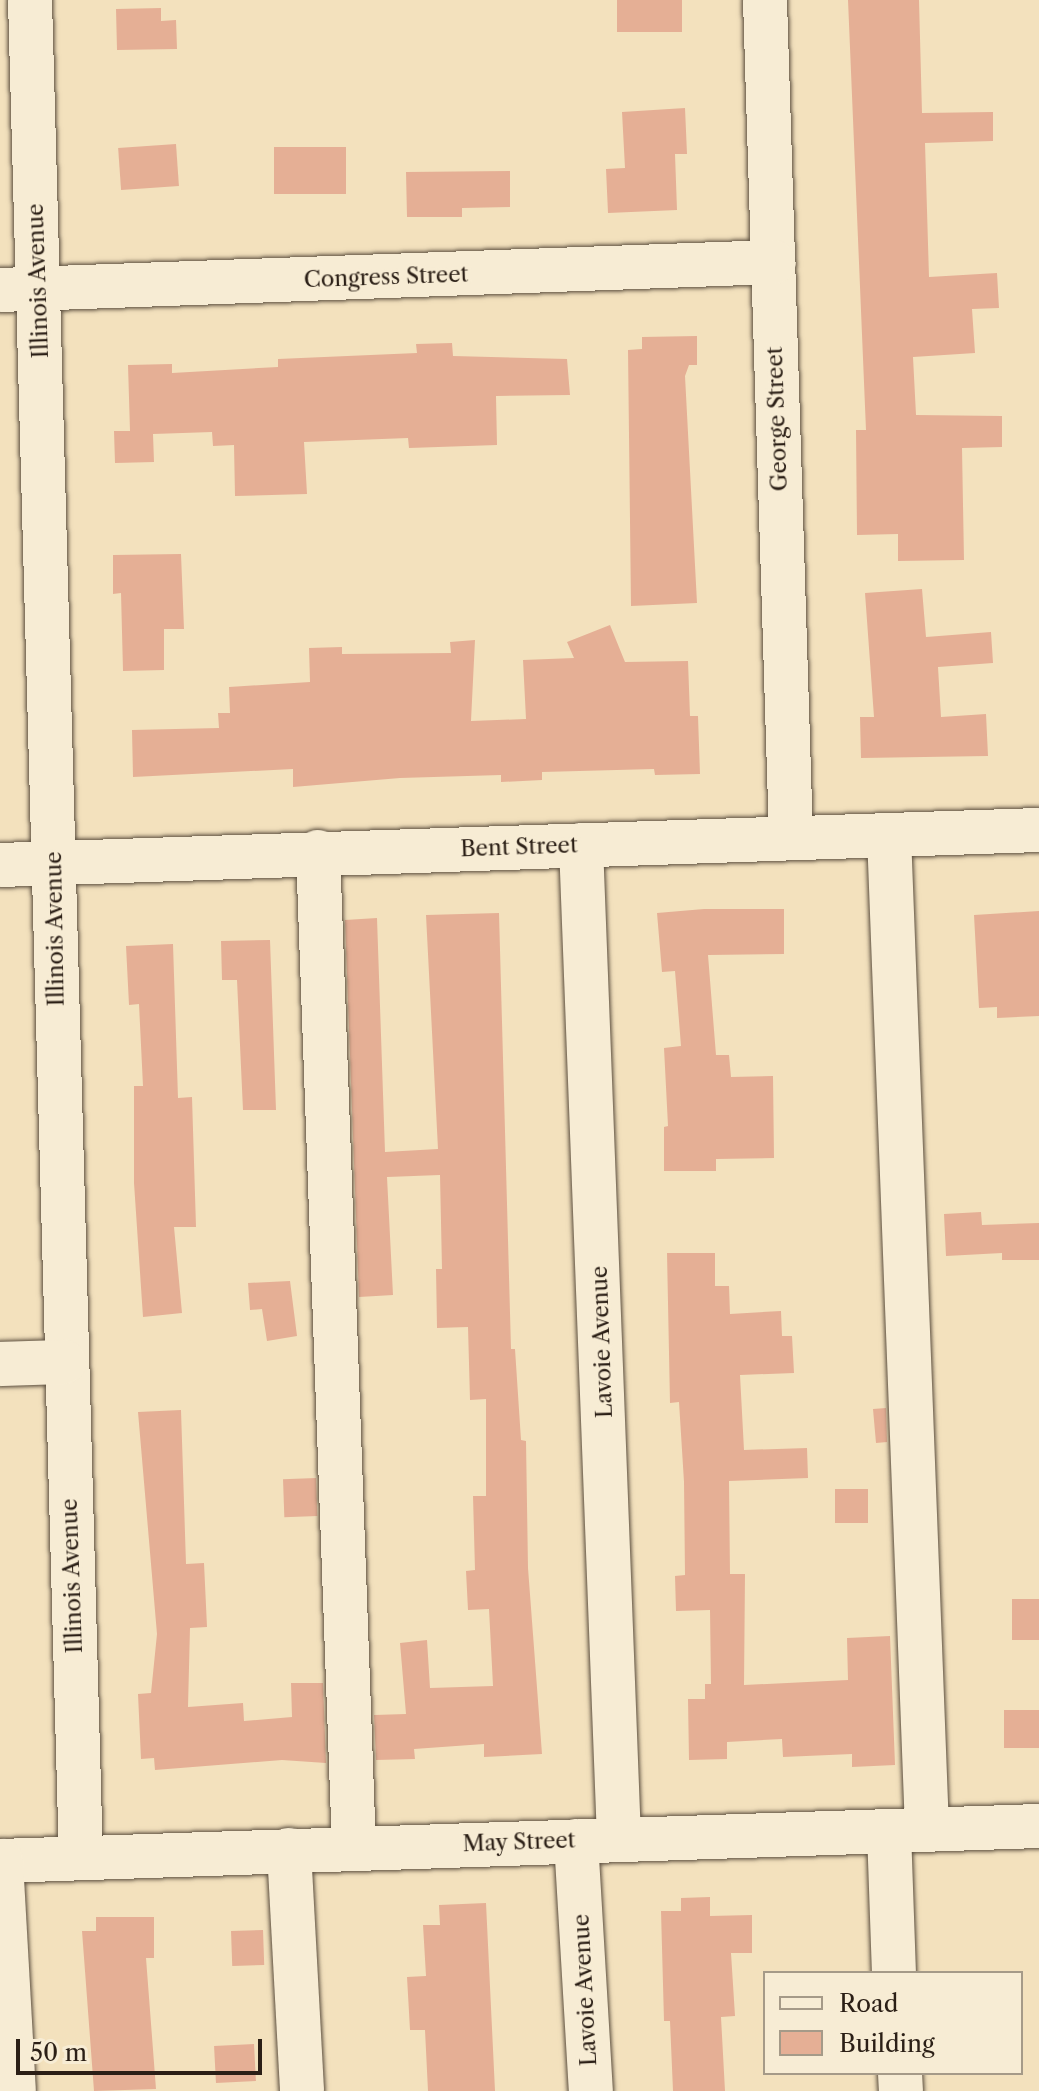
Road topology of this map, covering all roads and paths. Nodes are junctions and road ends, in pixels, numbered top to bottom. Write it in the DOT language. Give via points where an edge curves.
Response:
graph roads {
  1 [pos="30,0"];
  2 [pos="765,0"];
  3 [pos="773,262"];
  4 [pos="19,290"];
  5 [pos="1039,830"];
  6 [pos="889,835"];
  7 [pos="791,838"];
  8 [pos="581,845"];
  9 [pos="318,852"];
  10 [pos="53,862"];
  11 [pos="0,865"];
  12 [pos="64,1362"];
  13 [pos="0,1364"];
  14 [pos="1039,1826"];
  15 [pos="908,1830"];
  16 [pos="619,1839"];
  17 [pos="576,1841"];
  18 [pos="354,1848"];
  19 [pos="289,1850"];
  20 [pos="81,1857"];
  21 [pos="1,1861"];
  22 [pos="894,1971"];
  23 [pos="14,2091"];
  24 [pos="302,2091"];
  25 [pos="591,2091"];
  1 -- 4 [label="street, Illinois Avenue"];
  2 -- 3 [label="street, George Street"];
  3 -- 4 [label="street, Congress Street"];
  3 -- 7 [label="street, George Street"];
  4 -- 10 [label="street, Illinois Avenue"];
  5 -- 6 [label="street, Bent Street"];
  6 -- 7 [label="street, Bent Street"];
  6 -- 15 [label="street"];
  7 -- 8 [label="street, Bent Street"];
  8 -- 9 [label="street, Bent Street"];
  8 -- 16 [label="street, Lavoie Avenue"];
  9 -- 10 [label="street, Bent Street"];
  9 -- 18 [label="street"];
  10 -- 11 [label="street, Bent Street"];
  10 -- 12 [label="street, Illinois Avenue"];
  12 -- 13 [label="street"];
  12 -- 20 [label="street, Illinois Avenue"];
  14 -- 15 [label="street, May Street"];
  15 -- 16 [label="street, May Street"];
  15 -- 22 [label="street"];
  16 -- 17 [label="street, May Street"];
  17 -- 18 [label="street, May Street"];
  17 -- 25 [label="street, Lavoie Avenue"];
  18 -- 19 [label="street, May Street"];
  19 -- 20 [label="street, May Street"];
  19 -- 24 [label="street"];
  20 -- 21 [label="street, May Street"];
  21 -- 23 [label="street"];
}
